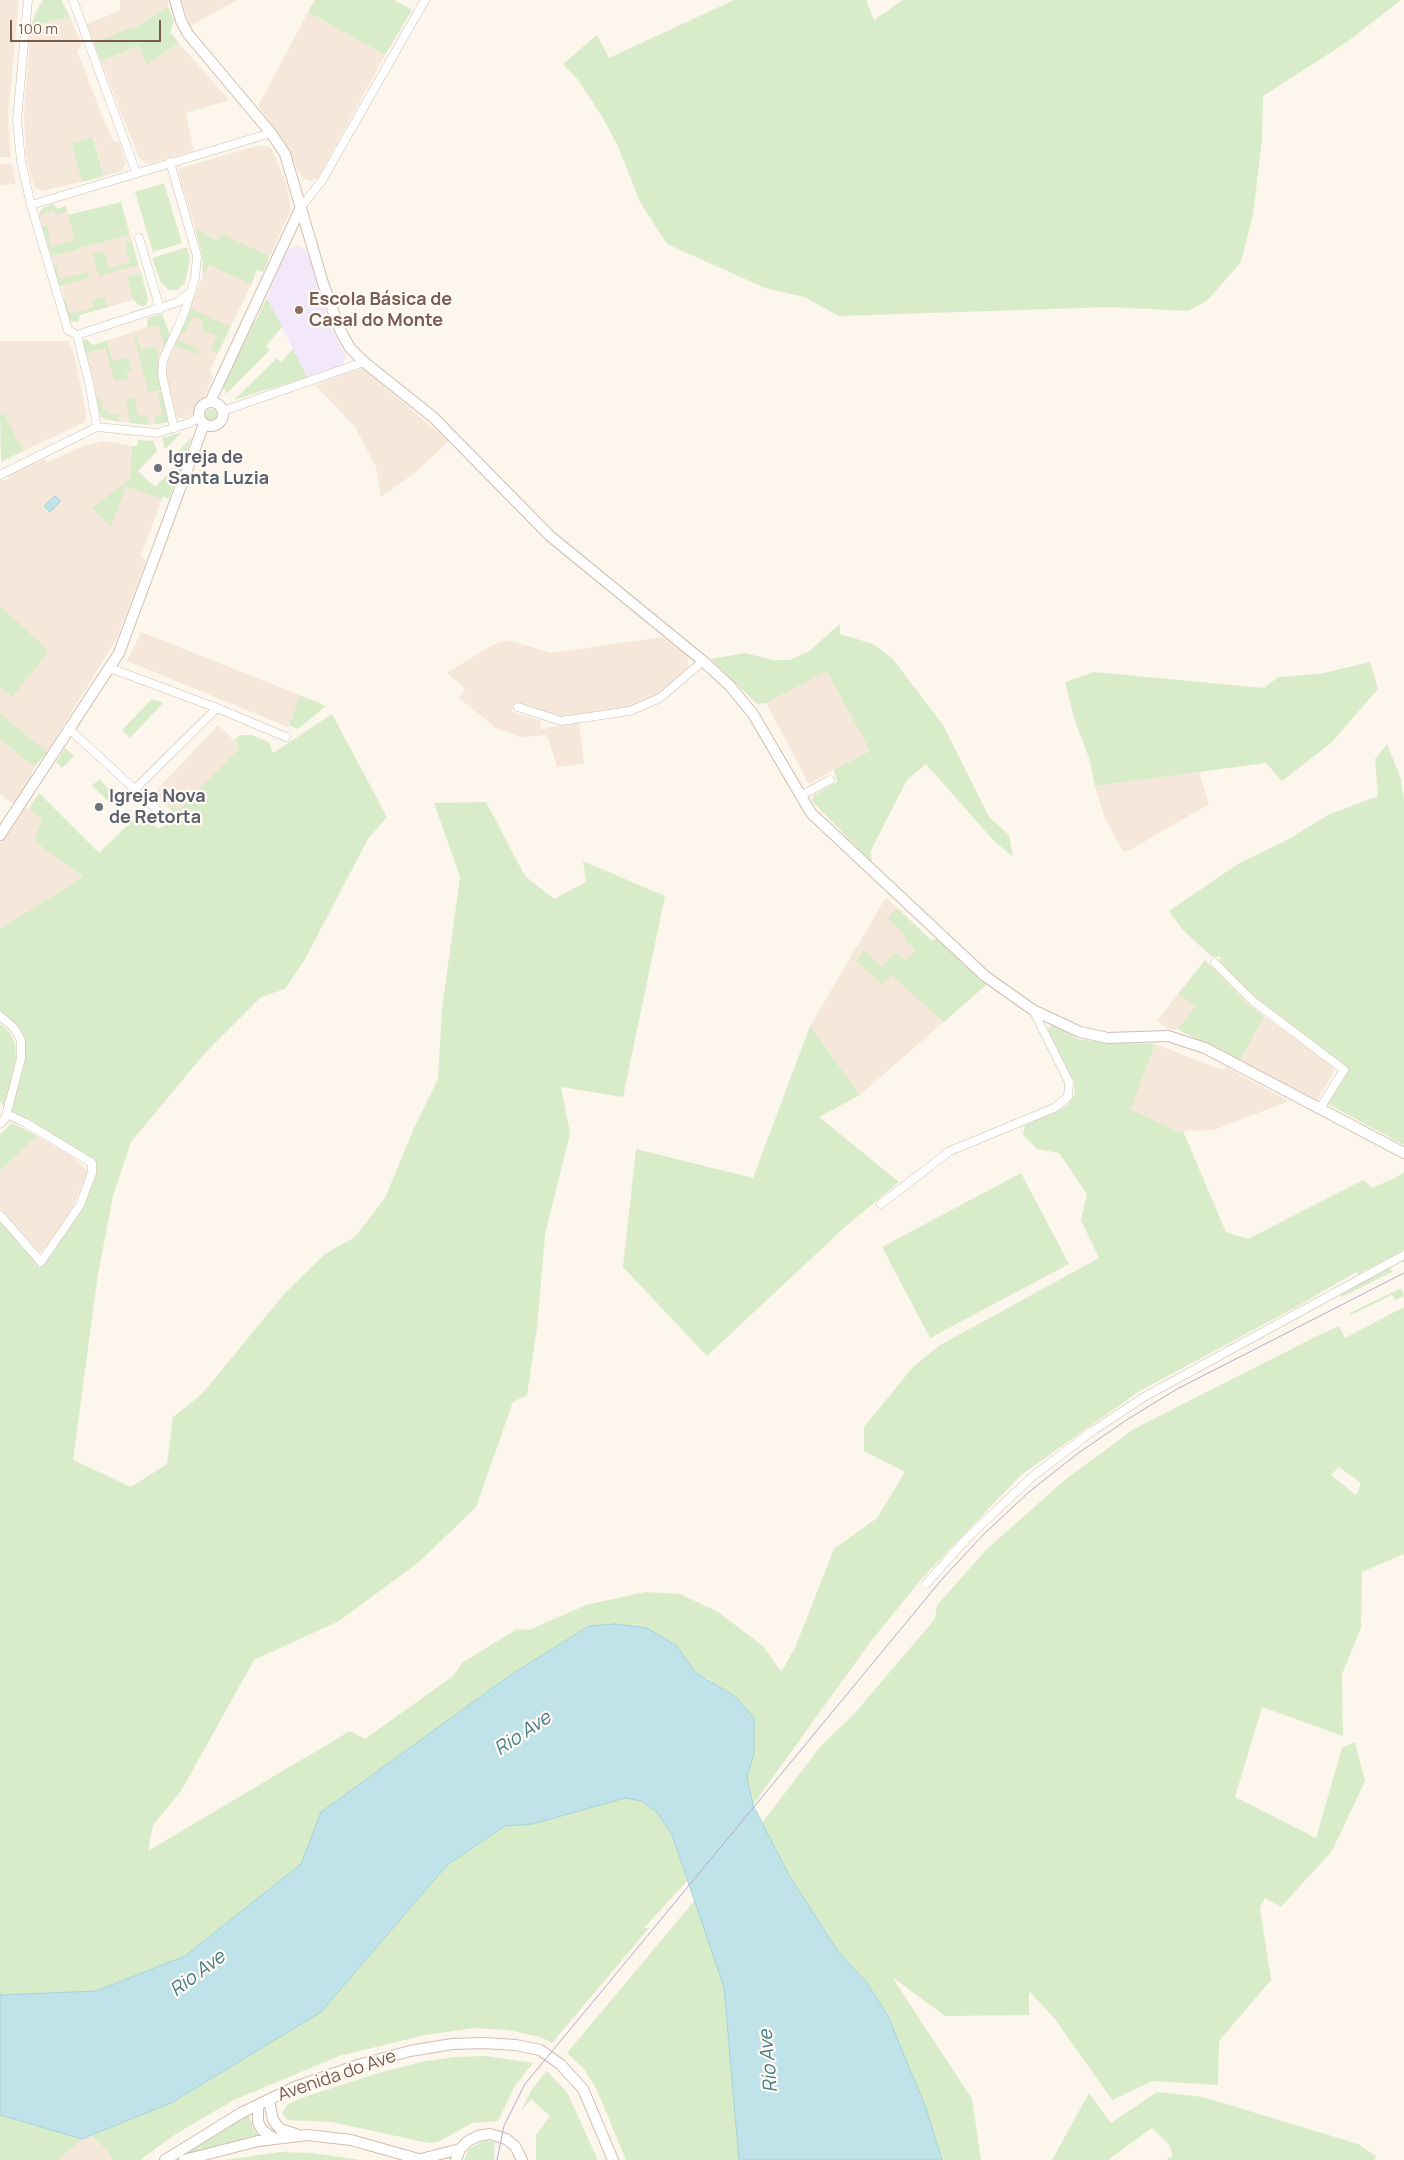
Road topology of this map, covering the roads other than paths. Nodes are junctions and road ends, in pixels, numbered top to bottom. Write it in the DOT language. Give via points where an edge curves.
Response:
graph roads {
  1 [pos="28,0"];
  2 [pos="73,0"];
  3 [pos="175,0"];
  4 [pos="425,0"];
  5 [pos="271,133"];
  6 [pos="170,162"];
  7 [pos="136,172"];
  8 [pos="31,205"];
  9 [pos="301,207"];
  10 [pos="139,238"];
  11 [pos="191,292"];
  12 [pos="160,309"];
  13 [pos="77,335"];
  14 [pos="364,362"];
  15 [pos="210,402"];
  16 [pos="223,411"];
  17 [pos="202,421"];
  18 [pos="97,427"];
  19 [pos="174,428"];
  20 [pos="0,475"];
  21 [pos="704,661"];
  22 [pos="110,668"];
  23 [pos="518,707"];
  24 [pos="217,708"];
  25 [pos="68,728"];
  26 [pos="286,737"];
  27 [pos="830,780"];
  28 [pos="135,789"];
  29 [pos="802,795"];
  30 [pos="164,816"];
  31 [pos="0,834"];
  32 [pos="1215,963"];
  33 [pos="1033,1010"];
  34 [pos="0,1016"];
  35 [pos="1320,1108"];
  36 [pos="6,1114"];
  37 [pos="0,1124"];
  38 [pos="1404,1153"];
  39 [pos="881,1204"];
  40 [pos="0,1215"];
  41 [pos="1404,1255"];
  42 [pos="926,1584"];
  43 [pos="269,2100"];
  44 [pos="258,2105"];
  45 [pos="307,2136"];
  46 [pos="275,2139"];
  47 [pos="460,2149"];
  48 [pos="165,2160"];
  49 [pos="184,2160"];
  50 [pos="421,2160"];
  51 [pos="456,2160"];
  52 [pos="522,2160"];
  53 [pos="613,2160"];
  1 -- 8 [label="street" via="17,120 21,161"];
  2 -- 7 [label="street"];
  3 -- 5 [label="street" via="188,34"];
  4 -- 9 [label="street" via="321,182"];
  5 -- 6 [label="street"];
  5 -- 9 [label="street" via="285,154"];
  6 -- 7 [label="street"];
  6 -- 11 [label="street" via="197,256"];
  7 -- 8 [label="street"];
  8 -- 13 [label="street" via="68,330"];
  9 -- 14 [label="street" via="340,330 350,348"];
  9 -- 15 [label="street"];
  10 -- 12 [label="street"];
  11 -- 12 [label="street" via="178,302"];
  11 -- 19 [label="street" via="163,360 162,375"];
  12 -- 13 [label="street"];
  13 -- 18 [label="street"];
  14 -- 16 [label="street"];
  14 -- 21 [label="street" via="433,416 550,536"];
  15 -- 16 [label="street" via="218,404"];
  15 -- 17 [label="street" via="200,409"];
  16 -- 17 [label="street" via="223,419 218,425 211,427"];
  17 -- 19 [label="street"];
  17 -- 22 [label="street" via="126,637"];
  18 -- 19 [label="street" via="146,433"];
  18 -- 20 [label="street"];
  21 -- 23 [label="street" via="660,698 630,711 561,721"];
  21 -- 29 [label="street" via="753,714"];
  22 -- 24 [label="street"];
  22 -- 25 [label="street"];
  24 -- 26 [label="street"];
  24 -- 28 [label="street"];
  25 -- 28 [label="street"];
  25 -- 31 [label="street"];
  27 -- 29 [label="street"];
  28 -- 30 [label="street"];
  29 -- 33 [label="street" via="812,813 985,976"];
  32 -- 35 [label="street" via="1253,1000 1344,1070"];
  33 -- 35 [label="street" via="1080,1032 1108,1038 1168,1036 1205,1048"];
  33 -- 39 [label="street" via="1069,1082 1068,1097 1054,1108 950,1151"];
  34 -- 36 [label="street" via="14,1028 21,1040 22,1059"];
  35 -- 38 [label="street"];
  36 -- 37 [label="street"];
  36 -- 40 [label="street" via="26,1122 92,1164 92,1173 80,1205 41,1262"];
  41 -- 42 [label="street" via="1144,1397 1090,1432 1032,1476 968,1537"];
  43 -- 44 [label="street, Avenida do Ave"];
  43 -- 45 [label="street" via="273,2120 280,2129"];
  43 -- 53 [label="street, Avenida do Ave" via="295,2087 358,2065 410,2051 452,2044 516,2045 540,2050 583,2089"];
  44 -- 46 [label="street" via="258,2122 262,2130"];
  44 -- 48 [label="street, Avenida do Ave" via="205,2133"];
  45 -- 46 [label="street"];
  45 -- 50 [label="street" via="351,2140"];
  46 -- 49 [label="street"];
  47 -- 50 [label="street"];
  47 -- 51 [label="street"];
  47 -- 52 [label="street" via="478,2136 490,2134 515,2146"];
}
